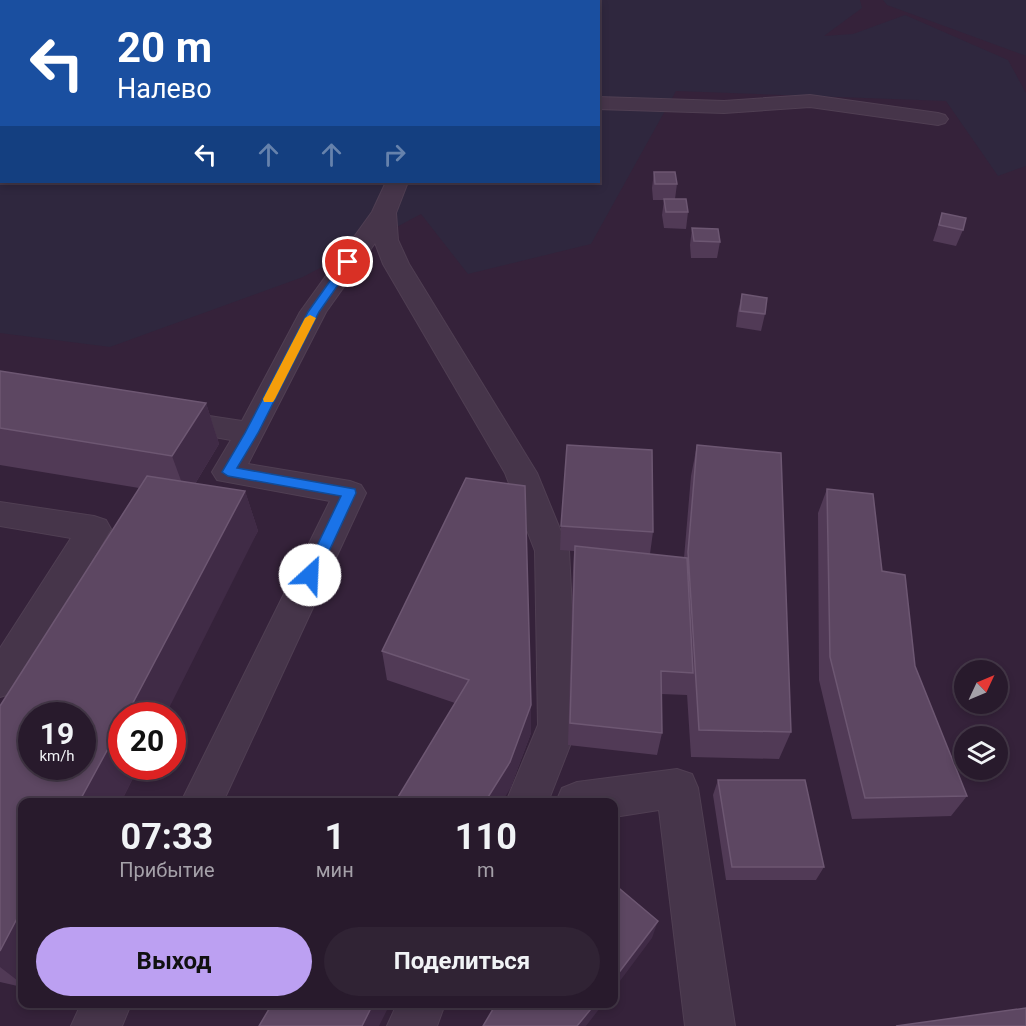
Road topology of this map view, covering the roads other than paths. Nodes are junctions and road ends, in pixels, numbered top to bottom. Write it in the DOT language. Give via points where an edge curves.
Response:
graph roads {
  1 [pos="600,103"];
  2 [pos="938,119"];
  3 [pos="397,183"];
  4 [pos="384,213"];
  5 [pos="142,416"];
  6 [pos="251,433"];
  7 [pos="0,514"];
  8 [pos="0,681"];
  9 [pos="204,798"];
  10 [pos="528,798"];
  11 [pos="606,798"];
  12 [pos="105,1008"];
  13 [pos="419,1008"];
  14 [pos="96,1026"];
  15 [pos="412,1026"];
  16 [pos="710,1026"];
  1 -- 2 [label="street" via="724,107 810,101"];
  3 -- 4 [label="street"];
  4 -- 6 [label="street" via="313,312"];
  4 -- 10 [label="street" via="386,240 396,264 521,473 552,551 558,725"];
  5 -- 6 [label="street"];
  6 -- 9 [label="street" via="228,472 350,493"];
  7 -- 8 [label="street" via="94,529"];
  11 -- 16 [label="street" via="677,788"];
  12 -- 14 [label="street"];
  13 -- 15 [label="street"];
}
